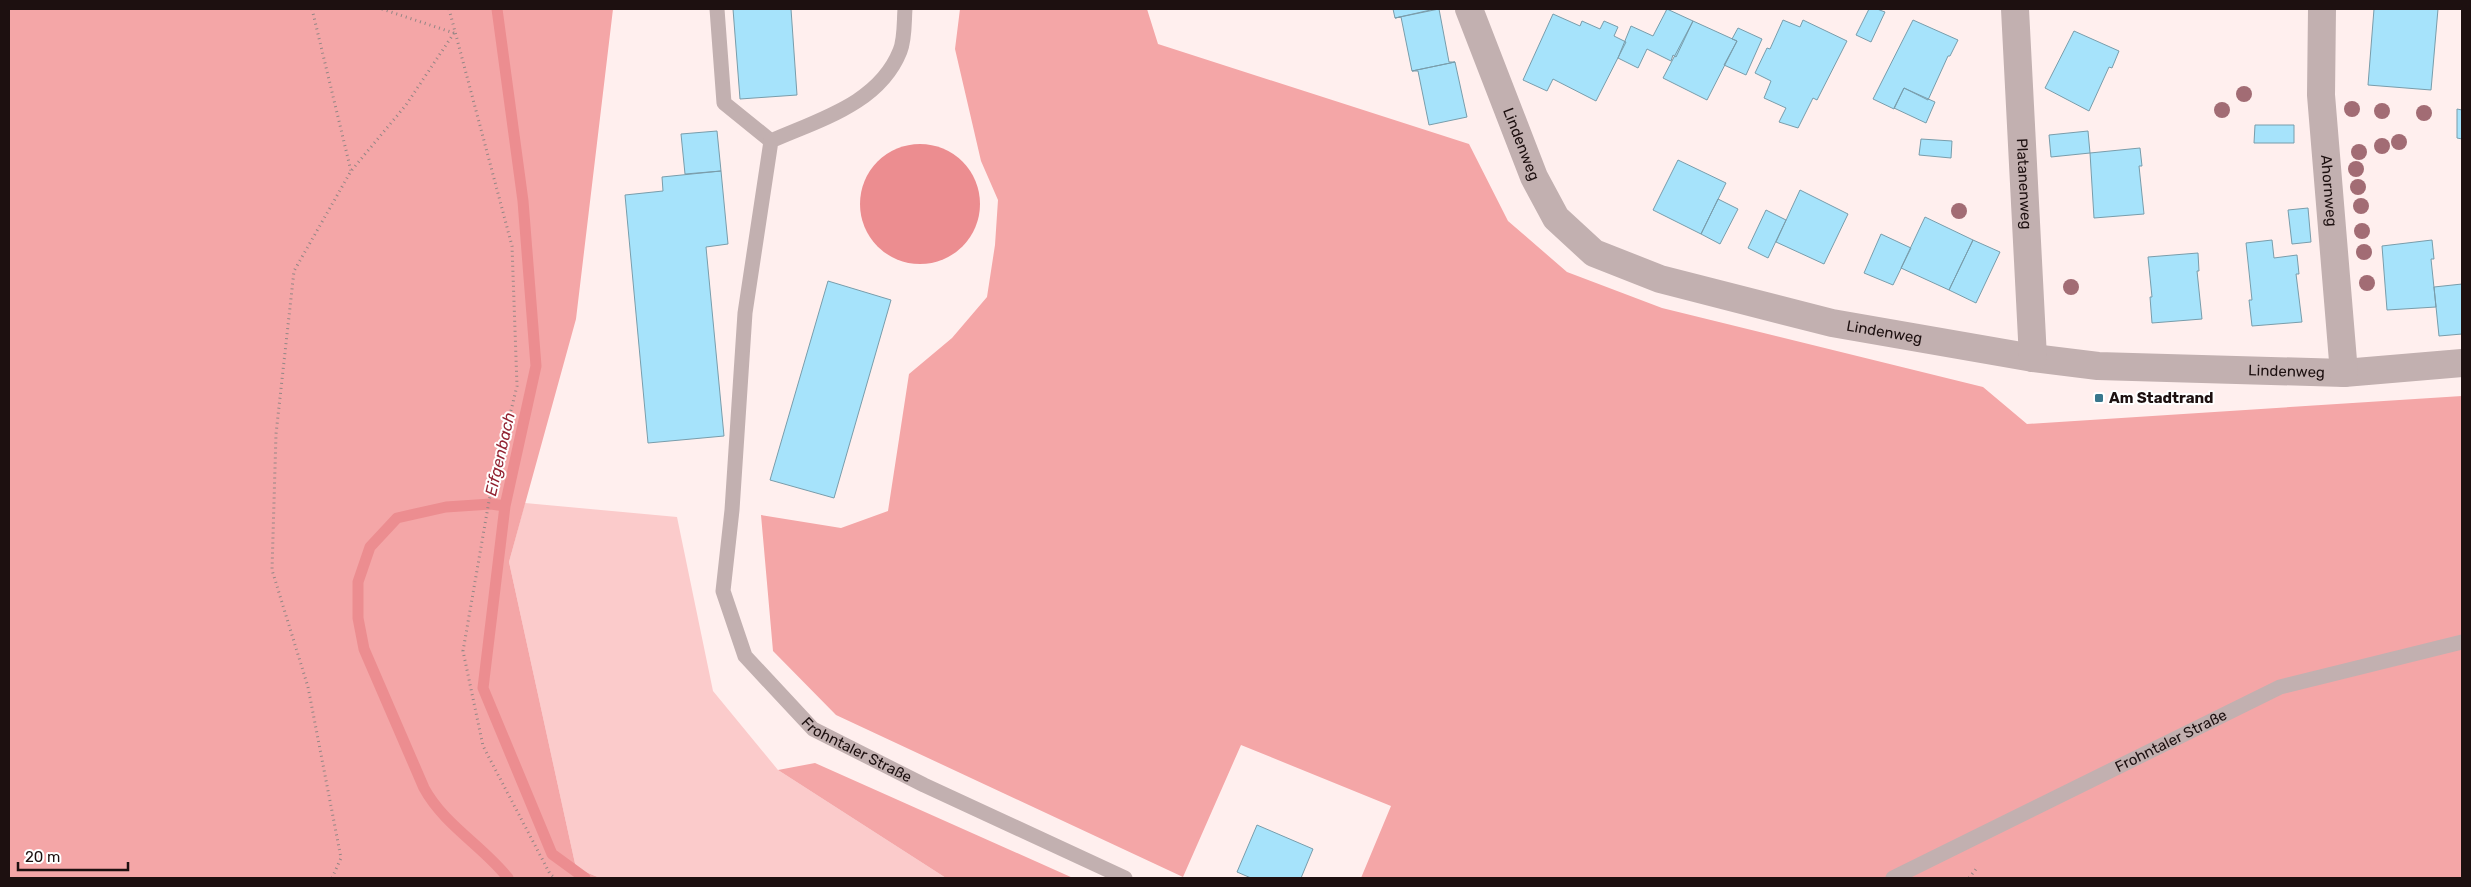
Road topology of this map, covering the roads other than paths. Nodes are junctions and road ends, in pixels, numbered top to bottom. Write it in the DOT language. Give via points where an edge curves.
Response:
graph roads {
  1 [pos="717,9"];
  2 [pos="905,9"];
  3 [pos="1469,9"];
  4 [pos="2015,9"];
  5 [pos="2322,9"];
  6 [pos="771,141"];
  7 [pos="2033,358"];
  8 [pos="2462,363"];
  9 [pos="2344,373"];
  10 [pos="2462,642"];
  11 [pos="1125,878"];
  12 [pos="1894,878"];
  1 -- 6 [label="lane" via="724,103"];
  2 -- 6 [label="lane" via="901,50 884,78 852,106"];
  3 -- 7 [label="street, Lindenweg" via="1534,177 1556,218 1594,253 1660,279 1832,323"];
  4 -- 7 [label="street, Platanenweg"];
  5 -- 9 [label="street, Ahornweg" via="2321,94"];
  6 -- 11 [label="lane, Frohntaler Straße" via="745,313 732,510 723,591 745,656 813,729 924,785"];
  7 -- 9 [label="street, Lindenweg" via="2098,366"];
  8 -- 9 [label="street, Lindenweg"];
  10 -- 12 [label="lane, Frohntaler Straße" via="2280,686"];
}
